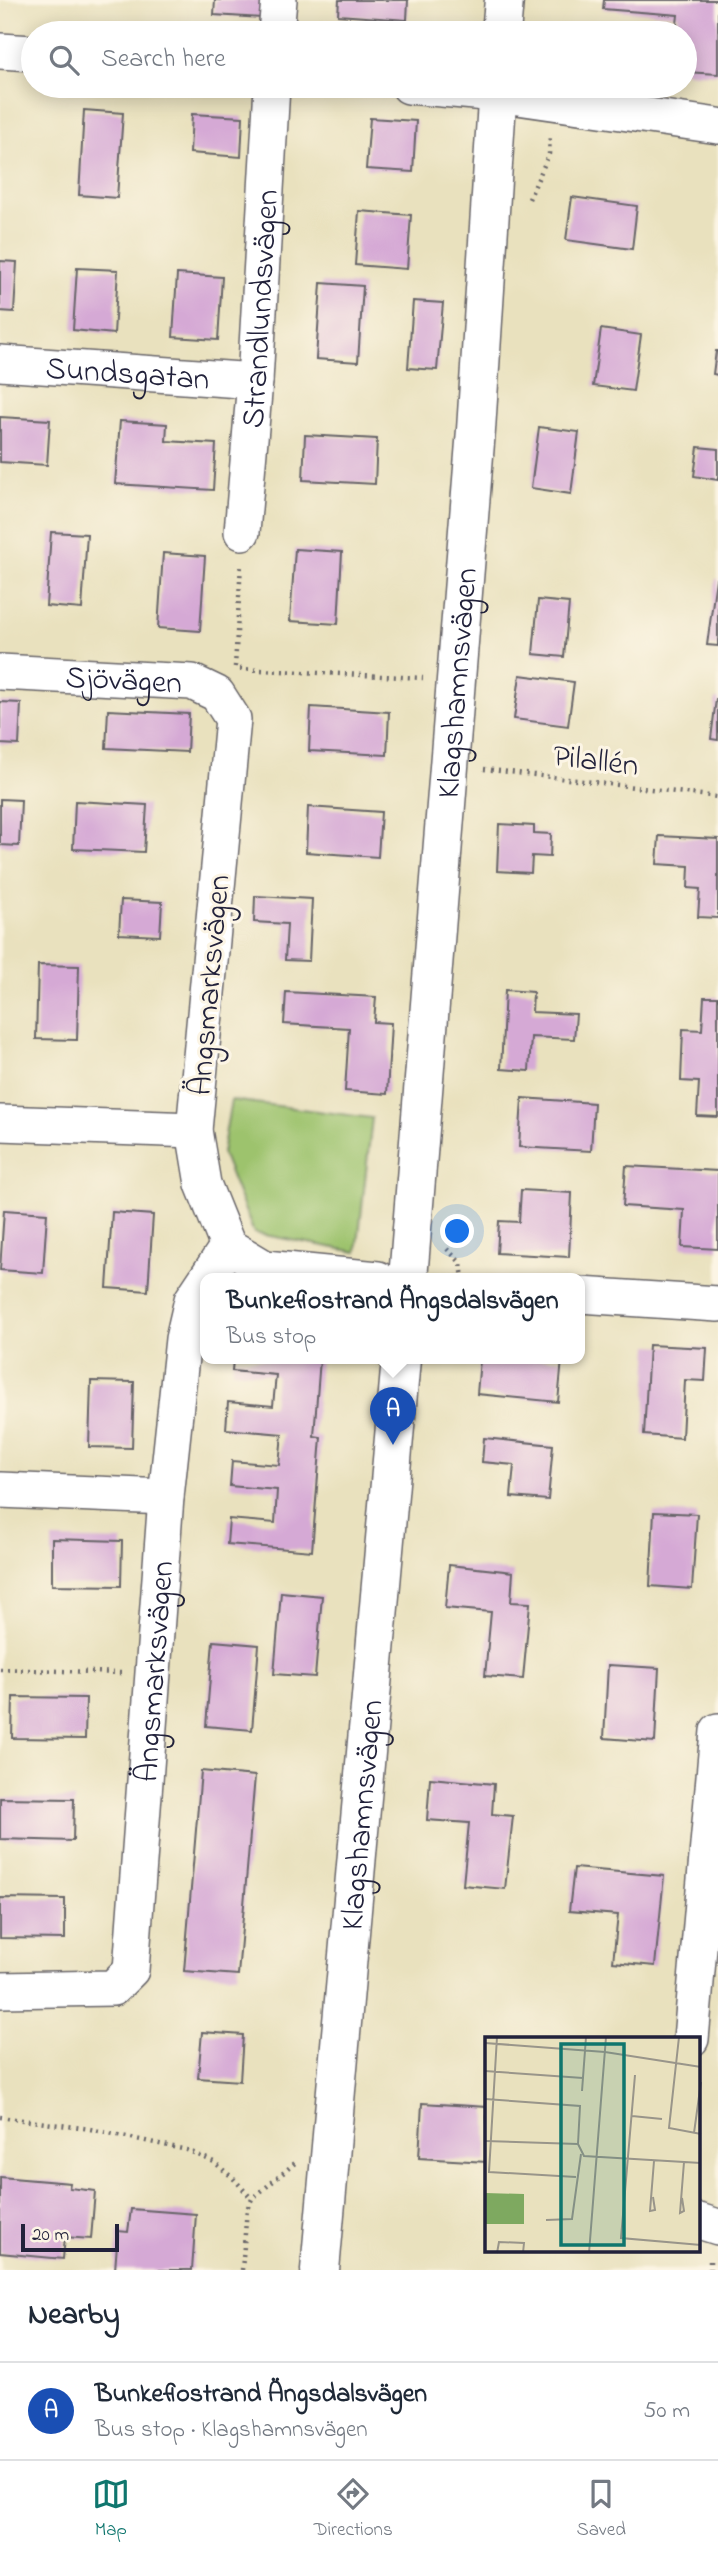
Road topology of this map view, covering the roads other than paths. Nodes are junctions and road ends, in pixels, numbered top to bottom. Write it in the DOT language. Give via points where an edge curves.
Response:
graph roads {
  1 [pos="279,0"];
  2 [pos="505,0"];
  3 [pos="277,21"];
  4 [pos="503,21"];
  5 [pos="0,51"];
  6 [pos="21,52"];
  7 [pos="271,98"];
  8 [pos="497,98"];
  9 [pos="547,98"];
  10 [pos="718,126"];
  11 [pos="0,363"];
  12 [pos="255,381"];
  13 [pos="242,531"];
  14 [pos="0,672"];
  15 [pos="233,719"];
  16 [pos="0,1123"];
  17 [pos="194,1130"];
  18 [pos="228,1246"];
  19 [pos="210,1273"];
  20 [pos="316,1273"];
  21 [pos="408,1273"];
  22 [pos="200,1288"];
  23 [pos="585,1295"];
  24 [pos="718,1304"];
  25 [pos="401,1364"];
  26 [pos="0,1490"];
  27 [pos="166,1497"];
  28 [pos="718,1731"];
  29 [pos="0,1990"];
  30 [pos="691,2037"];
  31 [pos="700,2221"];
  32 [pos="718,2227"];
  33 [pos="320,2270"];
  1 -- 3 [label="street"];
  2 -- 4 [label="street"];
  5 -- 6 [label="street"];
  7 -- 12 [label="street, Strandlundsvägen"];
  8 -- 21 [label="street, Klagshamnsvägen" via="476,430"];
  9 -- 10 [label="street"];
  11 -- 12 [label="street, Sundsgatan"];
  12 -- 13 [label="street, Strandlundsvägen"];
  14 -- 15 [label="street, Sjövägen" via="192,682 217,694"];
  15 -- 17 [label="street, Ängsmarksvägen"];
  16 -- 17 [label="street"];
  17 -- 18 [label="street, Ängsmarksvägen" via="203,1184"];
  18 -- 19 [label="street, Ängsmarksvägen"];
  18 -- 20 [label="street" via="265,1268"];
  22 -- 27 [label="street, Ängsmarksvägen" via="192,1300 183,1339"];
  23 -- 24 [label="street"];
  25 -- 33 [label="street, Klagshamnsvägen"];
  26 -- 27 [label="street"];
  27 -- 29 [label="street, Ängsmarksvägen" via="131,1970 113,1988"];
  28 -- 30 [label="street"];
  31 -- 32 [label="street"];
}
